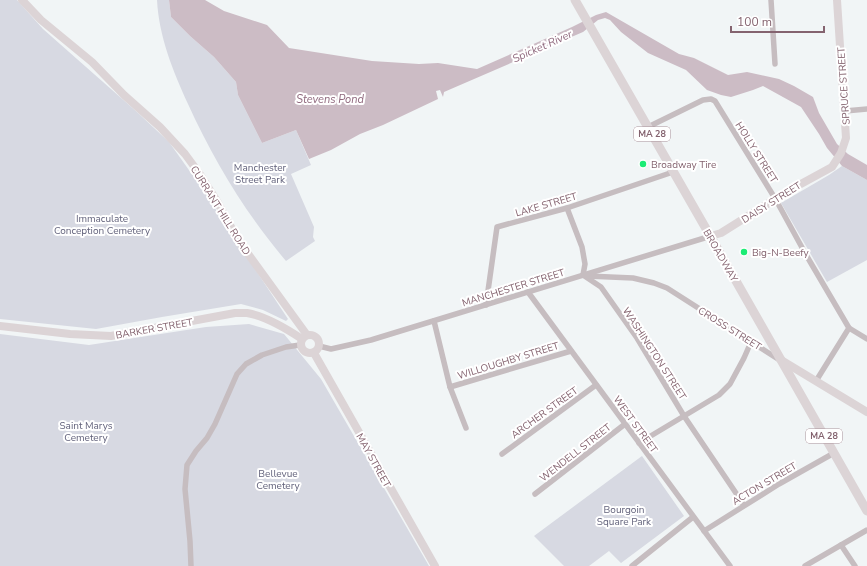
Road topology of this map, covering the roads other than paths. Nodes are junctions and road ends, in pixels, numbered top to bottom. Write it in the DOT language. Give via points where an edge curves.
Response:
graph roads {
  1 [pos="22,0"];
  2 [pos="575,0"];
  3 [pos="771,0"];
  4 [pos="838,0"];
  5 [pos="775,64"];
  6 [pos="867,109"];
  7 [pos="845,111"];
  8 [pos="648,127"];
  9 [pos="832,167"];
  10 [pos="673,172"];
  11 [pos="776,200"];
  12 [pos="567,208"];
  13 [pos="711,236"];
  14 [pos="583,275"];
  15 [pos="528,292"];
  16 [pos="486,304"];
  17 [pos="434,321"];
  18 [pos="0,326"];
  19 [pos="849,328"];
  20 [pos="867,339"];
  21 [pos="303,340"];
  22 [pos="751,342"];
  23 [pos="320,346"];
  24 [pos="571,350"];
  25 [pos="314,353"];
  26 [pos="781,360"];
  27 [pos="816,381"];
  28 [pos="596,385"];
  29 [pos="450,387"];
  30 [pos="867,412"];
  31 [pos="684,416"];
  32 [pos="625,424"];
  33 [pos="466,428"];
  34 [pos="639,443"];
  35 [pos="834,453"];
  36 [pos="502,454"];
  37 [pos="535,494"];
  38 [pos="744,506"];
  39 [pos="867,511"];
  40 [pos="693,517"];
  41 [pos="867,530"];
  42 [pos="704,531"];
  43 [pos="841,545"];
  44 [pos="191,566"];
  45 [pos="435,566"];
  46 [pos="632,566"];
  47 [pos="730,566"];
  48 [pos="805,566"];
  49 [pos="855,566"];
  1 -- 21 [label="main road, CURRANT HILL ROAD" via="41,20 92,62 185,154 218,202 238,240"];
  2 -- 8 [label="main road, BROADWAY / MA 28"];
  3 -- 5 [label="street"];
  4 -- 7 [label="main road, SPRUCE STREET"];
  6 -- 7 [label="street"];
  7 -- 9 [label="main road, SPRUCE STREET" via="846,138 841,153"];
  8 -- 10 [label="main road, BROADWAY / MA 28"];
  8 -- 11 [label="street, HOLLY STREET" via="703,100 716,101"];
  9 -- 11 [label="main road, DAISY STREET"];
  10 -- 12 [label="street, LAKE STREET"];
  10 -- 13 [label="main road, BROADWAY / MA 28"];
  11 -- 13 [label="main road, DAISY STREET" via="721,233"];
  11 -- 19 [label="street, HOLLY STREET"];
  12 -- 14 [label="street" via="582,247 585,264"];
  12 -- 16 [label="street, LAKE STREET" via="497,227"];
  13 -- 14 [label="street, MANCHESTER STREET"];
  13 -- 26 [label="main road, BROADWAY / MA 28"];
  14 -- 15 [label="street, MANCHESTER STREET"];
  14 -- 22 [label="street, CROSS STREET" via="633,278 667,288"];
  14 -- 31 [label="street, WASHINGTON STREET" via="601,287 637,338"];
  15 -- 16 [label="street, MANCHESTER STREET"];
  15 -- 24 [label="street, WEST STREET"];
  16 -- 17 [label="street, MANCHESTER STREET"];
  17 -- 23 [label="street, MANCHESTER STREET" via="339,347"];
  17 -- 29 [label="street"];
  18 -- 21 [label="main road, BARKER STREET" via="111,336 235,313 262,318 287,329"];
  19 -- 20 [label="street"];
  19 -- 27 [label="street"];
  21 -- 23 [label="main road" via="310,334 316,337"];
  21 -- 25 [label="main road" via="303,350 308,354"];
  21 -- 44 [label="street" via="262,355 246,364 237,374 207,438 187,465 184,489"];
  22 -- 26 [label="street, CROSS STREET"];
  22 -- 31 [label="street" via="730,384 719,395"];
  23 -- 25 [label="main road"];
  24 -- 28 [label="street, WEST STREET"];
  24 -- 29 [label="street, WILLOUGHBY STREET"];
  25 -- 45 [label="main road, MAY STREET"];
  26 -- 27 [label="main road, CROSS STREET"];
  26 -- 35 [label="main road, BROADWAY / MA 28"];
  27 -- 30 [label="main road, CROSS STREET"];
  28 -- 32 [label="street, WEST STREET"];
  28 -- 36 [label="street, ARCHER STREET"];
  29 -- 33 [label="street"];
  31 -- 34 [label="street"];
  31 -- 38 [label="street, WASHINGTON STREET"];
  32 -- 34 [label="street, WEST STREET"];
  32 -- 37 [label="street, WENDELL STREET"];
  34 -- 40 [label="street, WEST STREET"];
  35 -- 38 [label="street, ACTON STREET"];
  35 -- 39 [label="main road, BROADWAY / MA 28"];
  38 -- 42 [label="street, ACTON STREET"];
  40 -- 42 [label="street, WEST STREET"];
  40 -- 46 [label="street"];
  41 -- 43 [label="street"];
  42 -- 47 [label="street, WEST STREET"];
  43 -- 48 [label="street"];
  43 -- 49 [label="street"];
}
